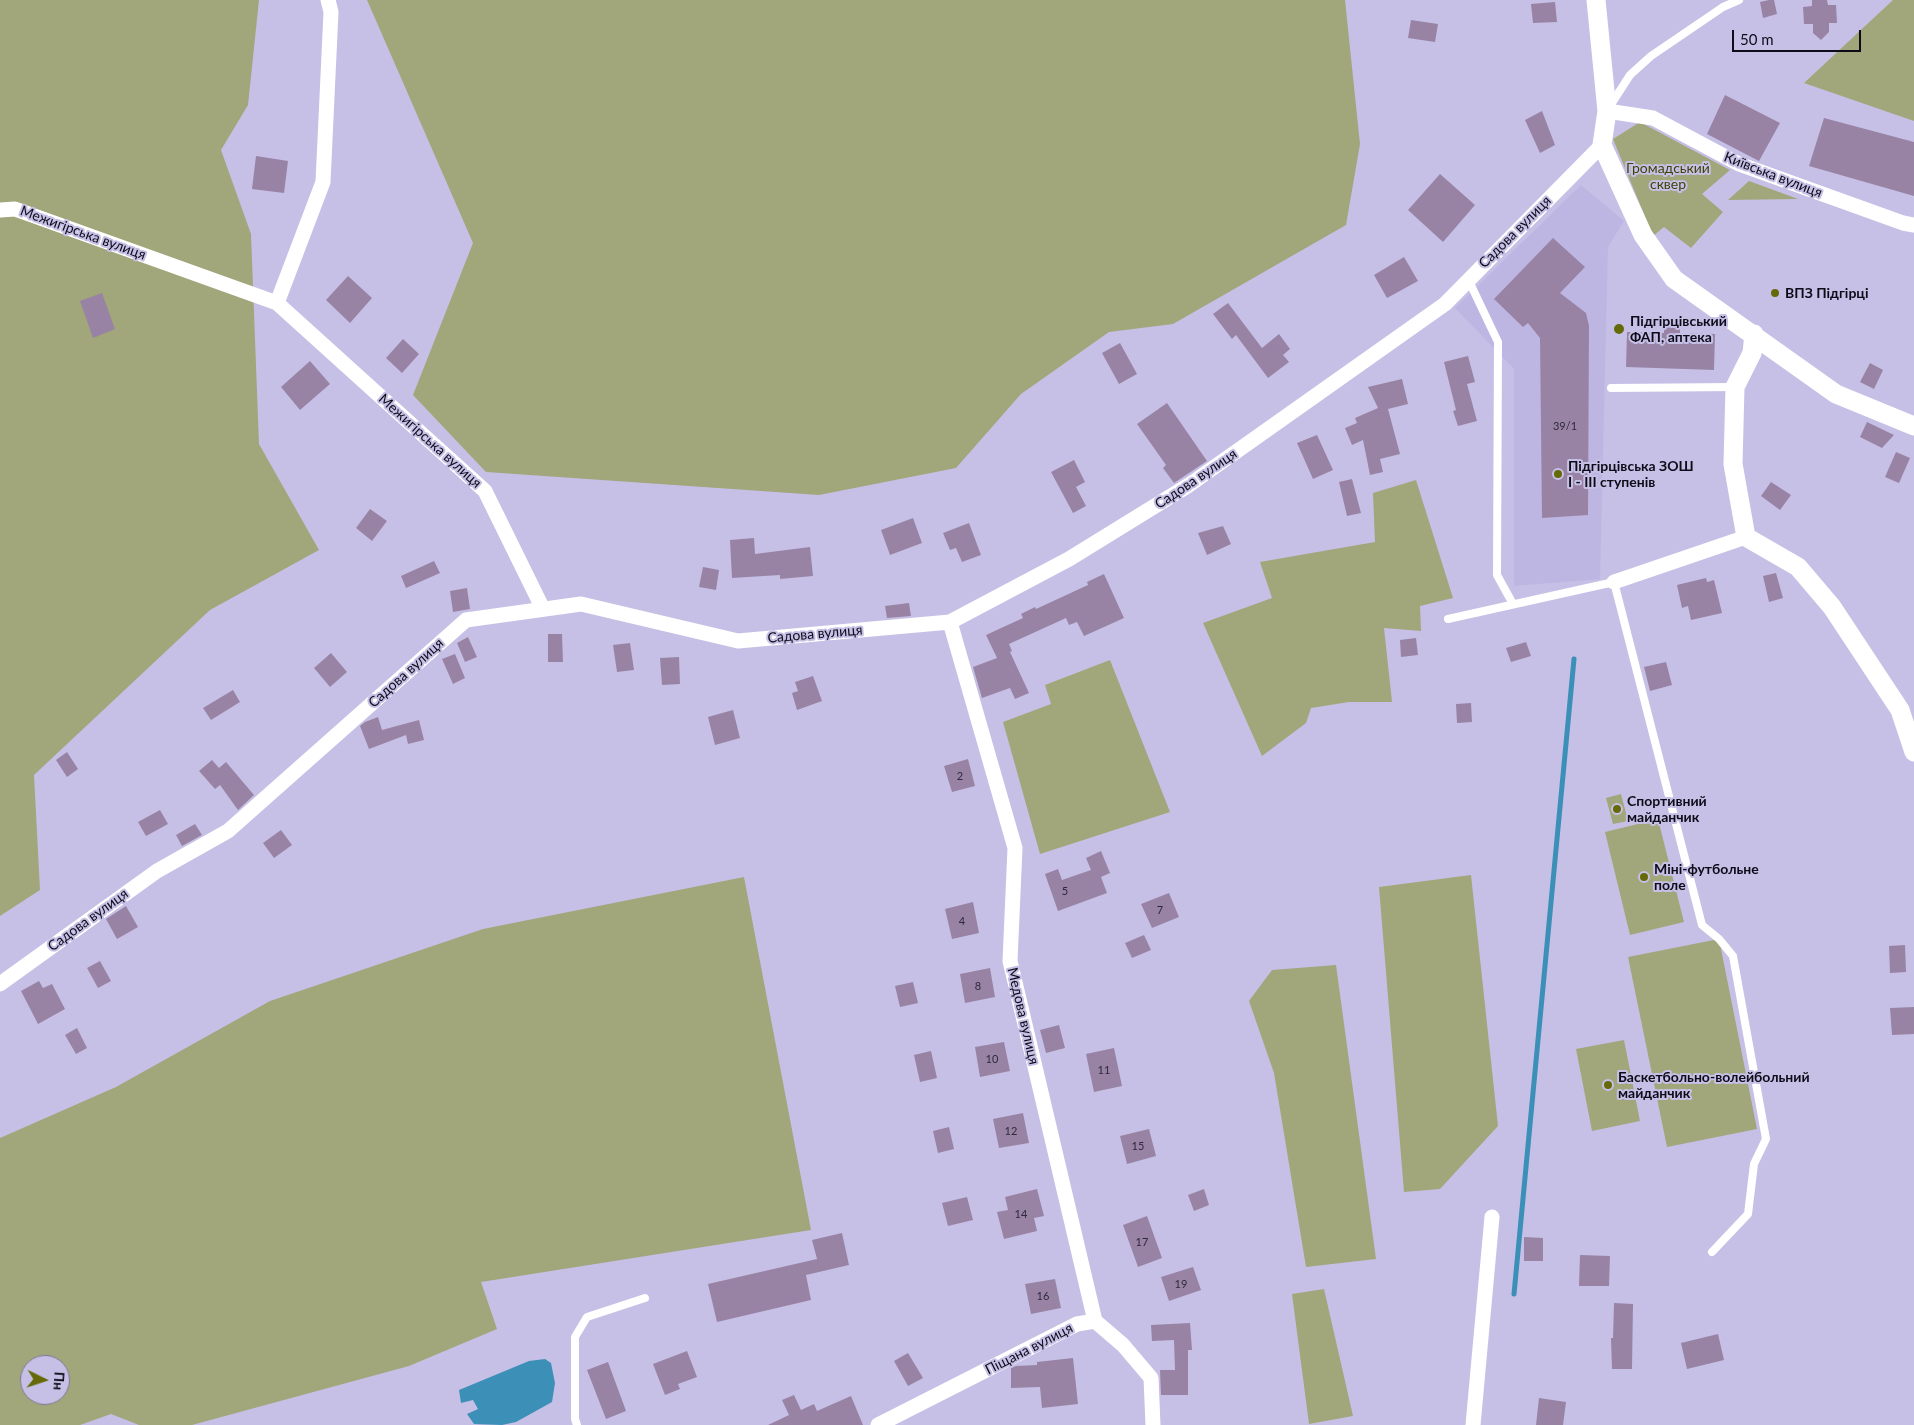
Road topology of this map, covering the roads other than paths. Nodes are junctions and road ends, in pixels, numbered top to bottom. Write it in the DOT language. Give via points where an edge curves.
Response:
graph roads {
  1 [pos="328,0"];
  2 [pos="1596,0"];
  3 [pos="1739,0"];
  4 [pos="1724,4"];
  5 [pos="1607,111"];
  6 [pos="1602,144"];
  7 [pos="0,210"];
  8 [pos="1914,225"];
  9 [pos="1468,279"];
  10 [pos="277,303"];
  11 [pos="1754,334"];
  12 [pos="1735,387"];
  13 [pos="1611,388"];
  14 [pos="1914,426"];
  15 [pos="1746,537"];
  16 [pos="1614,582"];
  17 [pos="1513,604"];
  18 [pos="544,609"];
  19 [pos="1448,618"];
  20 [pos="950,622"];
  21 [pos="1914,752"];
  22 [pos="0,984"];
  23 [pos="1492,1217"];
  24 [pos="1712,1252"];
  25 [pos="645,1298"];
  26 [pos="1095,1321"];
  27 [pos="578,1425"];
  28 [pos="878,1425"];
  29 [pos="1153,1425"];
  30 [pos="1473,1425"];
  1 -- 10 [label="street" via="331,12 323,182"];
  2 -- 5 [label="street"];
  3 -- 4 [label="lane"];
  4 -- 5 [label="lane" via="1651,56 1630,75"];
  5 -- 6 [label="street"];
  5 -- 8 [label="street, Київська вулиця" via="1653,118 1739,164"];
  6 -- 9 [label="street, Садова вулиця"];
  6 -- 11 [label="street" via="1643,235 1674,279"];
  7 -- 10 [label="street, Межигірська вулиця" via="15,209"];
  9 -- 17 [label="lane" via="1498,342 1497,575"];
  9 -- 20 [label="street, Садова вулиця" via="1445,304 1189,485 1069,560"];
  10 -- 18 [label="street, Межигірська вулиця" via="485,491"];
  11 -- 12 [label="street" via="1752,354"];
  11 -- 14 [label="street" via="1836,394"];
  12 -- 13 [label="lane"];
  12 -- 15 [label="street" via="1733,464"];
  15 -- 16 [label="street"];
  15 -- 21 [label="street" via="1798,567 1832,607 1900,710"];
  16 -- 17 [label="lane"];
  16 -- 24 [label="lane" via="1702,926 1733,956 1766,1138 1754,1164 1748,1214"];
  17 -- 19 [label="lane"];
  18 -- 20 [label="street, Садова вулиця" via="581,604 738,641"];
  18 -- 22 [label="street, Садова вулиця" via="466,620 228,831 157,871"];
  20 -- 26 [label="street, Медова вулиця" via="1015,848 1010,961"];
  23 -- 30 [label="street"];
  25 -- 27 [label="lane" via="587,1318 575,1337 575,1419"];
  26 -- 28 [label="street, Піщана вулиця" via="1077,1324"];
  26 -- 29 [label="street" via="1124,1345 1151,1378"];
}
